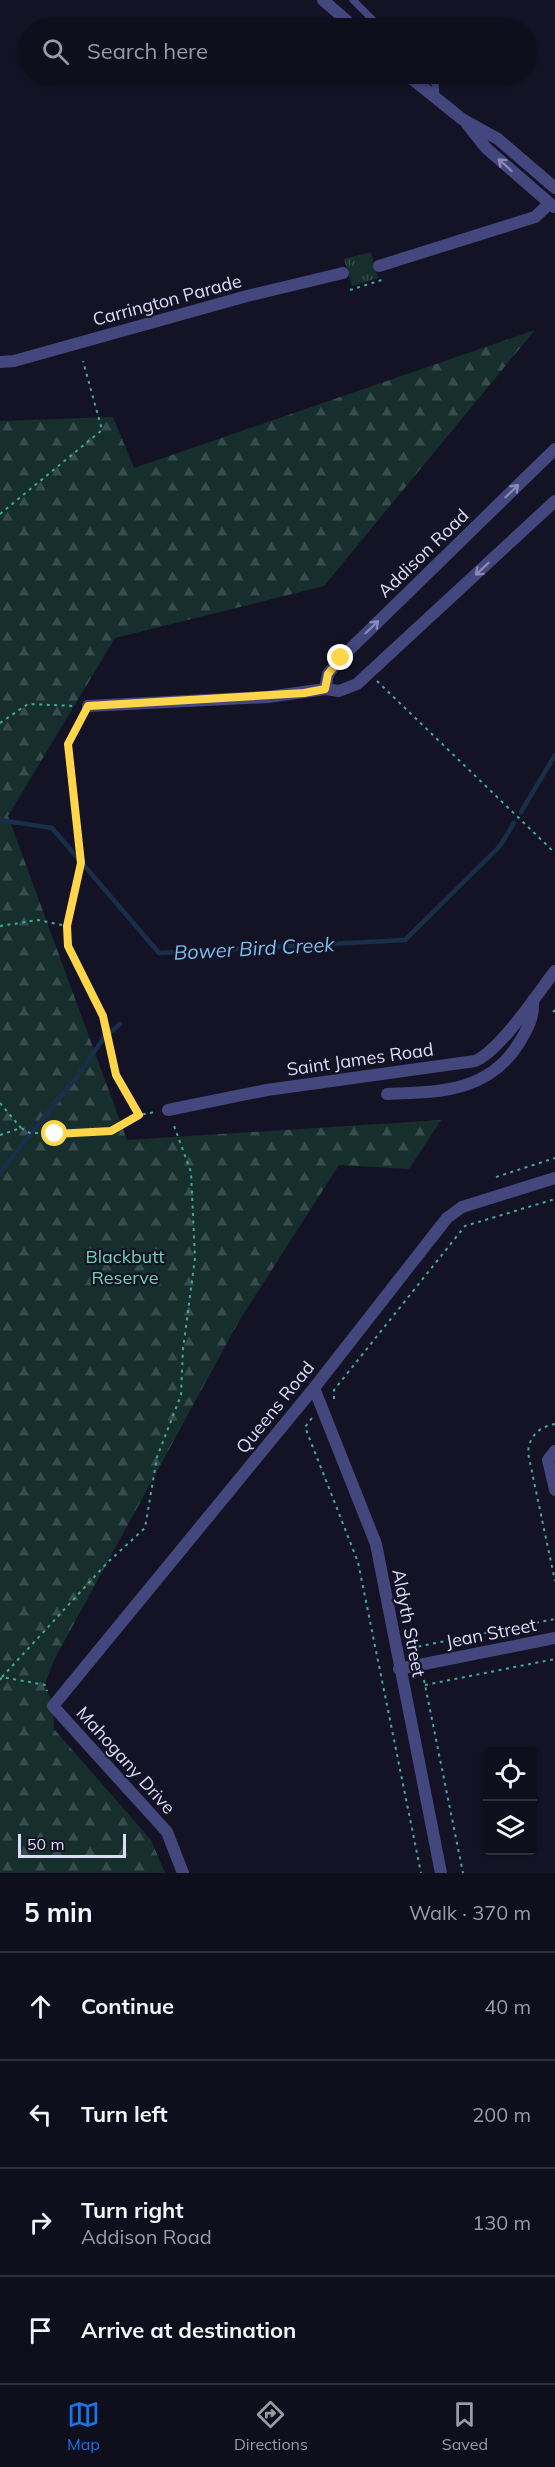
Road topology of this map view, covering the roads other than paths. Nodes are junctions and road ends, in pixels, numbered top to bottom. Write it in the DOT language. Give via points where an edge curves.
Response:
graph roads {
  1 [pos="323,0"];
  2 [pos="352,0"];
  3 [pos="344,18"];
  4 [pos="371,18"];
  5 [pos="418,84"];
  6 [pos="435,84"];
  7 [pos="436,100"];
  8 [pos="462,119"];
  9 [pos="555,188"];
  10 [pos="552,206"];
  11 [pos="379,266"];
  12 [pos="343,273"];
  13 [pos="0,362"];
  14 [pos="555,449"];
  15 [pos="555,501"];
  16 [pos="325,689"];
  17 [pos="88,706"];
  18 [pos="555,971"];
  19 [pos="532,1000"];
  20 [pos="387,1094"];
  21 [pos="168,1110"];
  22 [pos="555,1178"];
  23 [pos="314,1388"];
  24 [pos="555,1451"];
  25 [pos="555,1490"];
  26 [pos="555,1638"];
  27 [pos="399,1670"];
  28 [pos="53,1706"];
  29 [pos="183,1873"];
  30 [pos="441,1873"];
  1 -- 3 [label="street"];
  2 -- 4 [label="lane"];
  5 -- 7 [label="street"];
  6 -- 7 [label="lane"];
  7 -- 8 [label="street"];
  8 -- 9 [label="street" via="498,139"];
  10 -- 8 [label="street, one-way" via="486,148"];
  10 -- 11 [label="street" via="535,217"];
  12 -- 13 [label="street, Carrington Parade"];
  16 -- 14 [label="street, Addison Road, one-way" via="328,674 341,658"];
  15 -- 16 [label="street, one-way" via="357,684 339,691"];
  16 -- 17 [label="street" via="268,697"];
  18 -- 19 [label="street, Saint James Road"];
  19 -- 20 [label="street, Saint James Road" via="531,1023 490,1076 443,1089"];
  19 -- 21 [label="street, Saint James Road" via="487,1054 475,1061 267,1090"];
  22 -- 23 [label="street, Queens Road" via="454,1212"];
  23 -- 27 [label="street, Aldyth Street" via="376,1544"];
  23 -- 28 [label="street, Queens Road"];
  24 -- 25 [label="street" via="548,1460"];
  26 -- 27 [label="street, Jean Street"];
  27 -- 30 [label="street, Aldyth Street"];
  28 -- 29 [label="street, Mahogany Drive" via="166,1832"];
}
